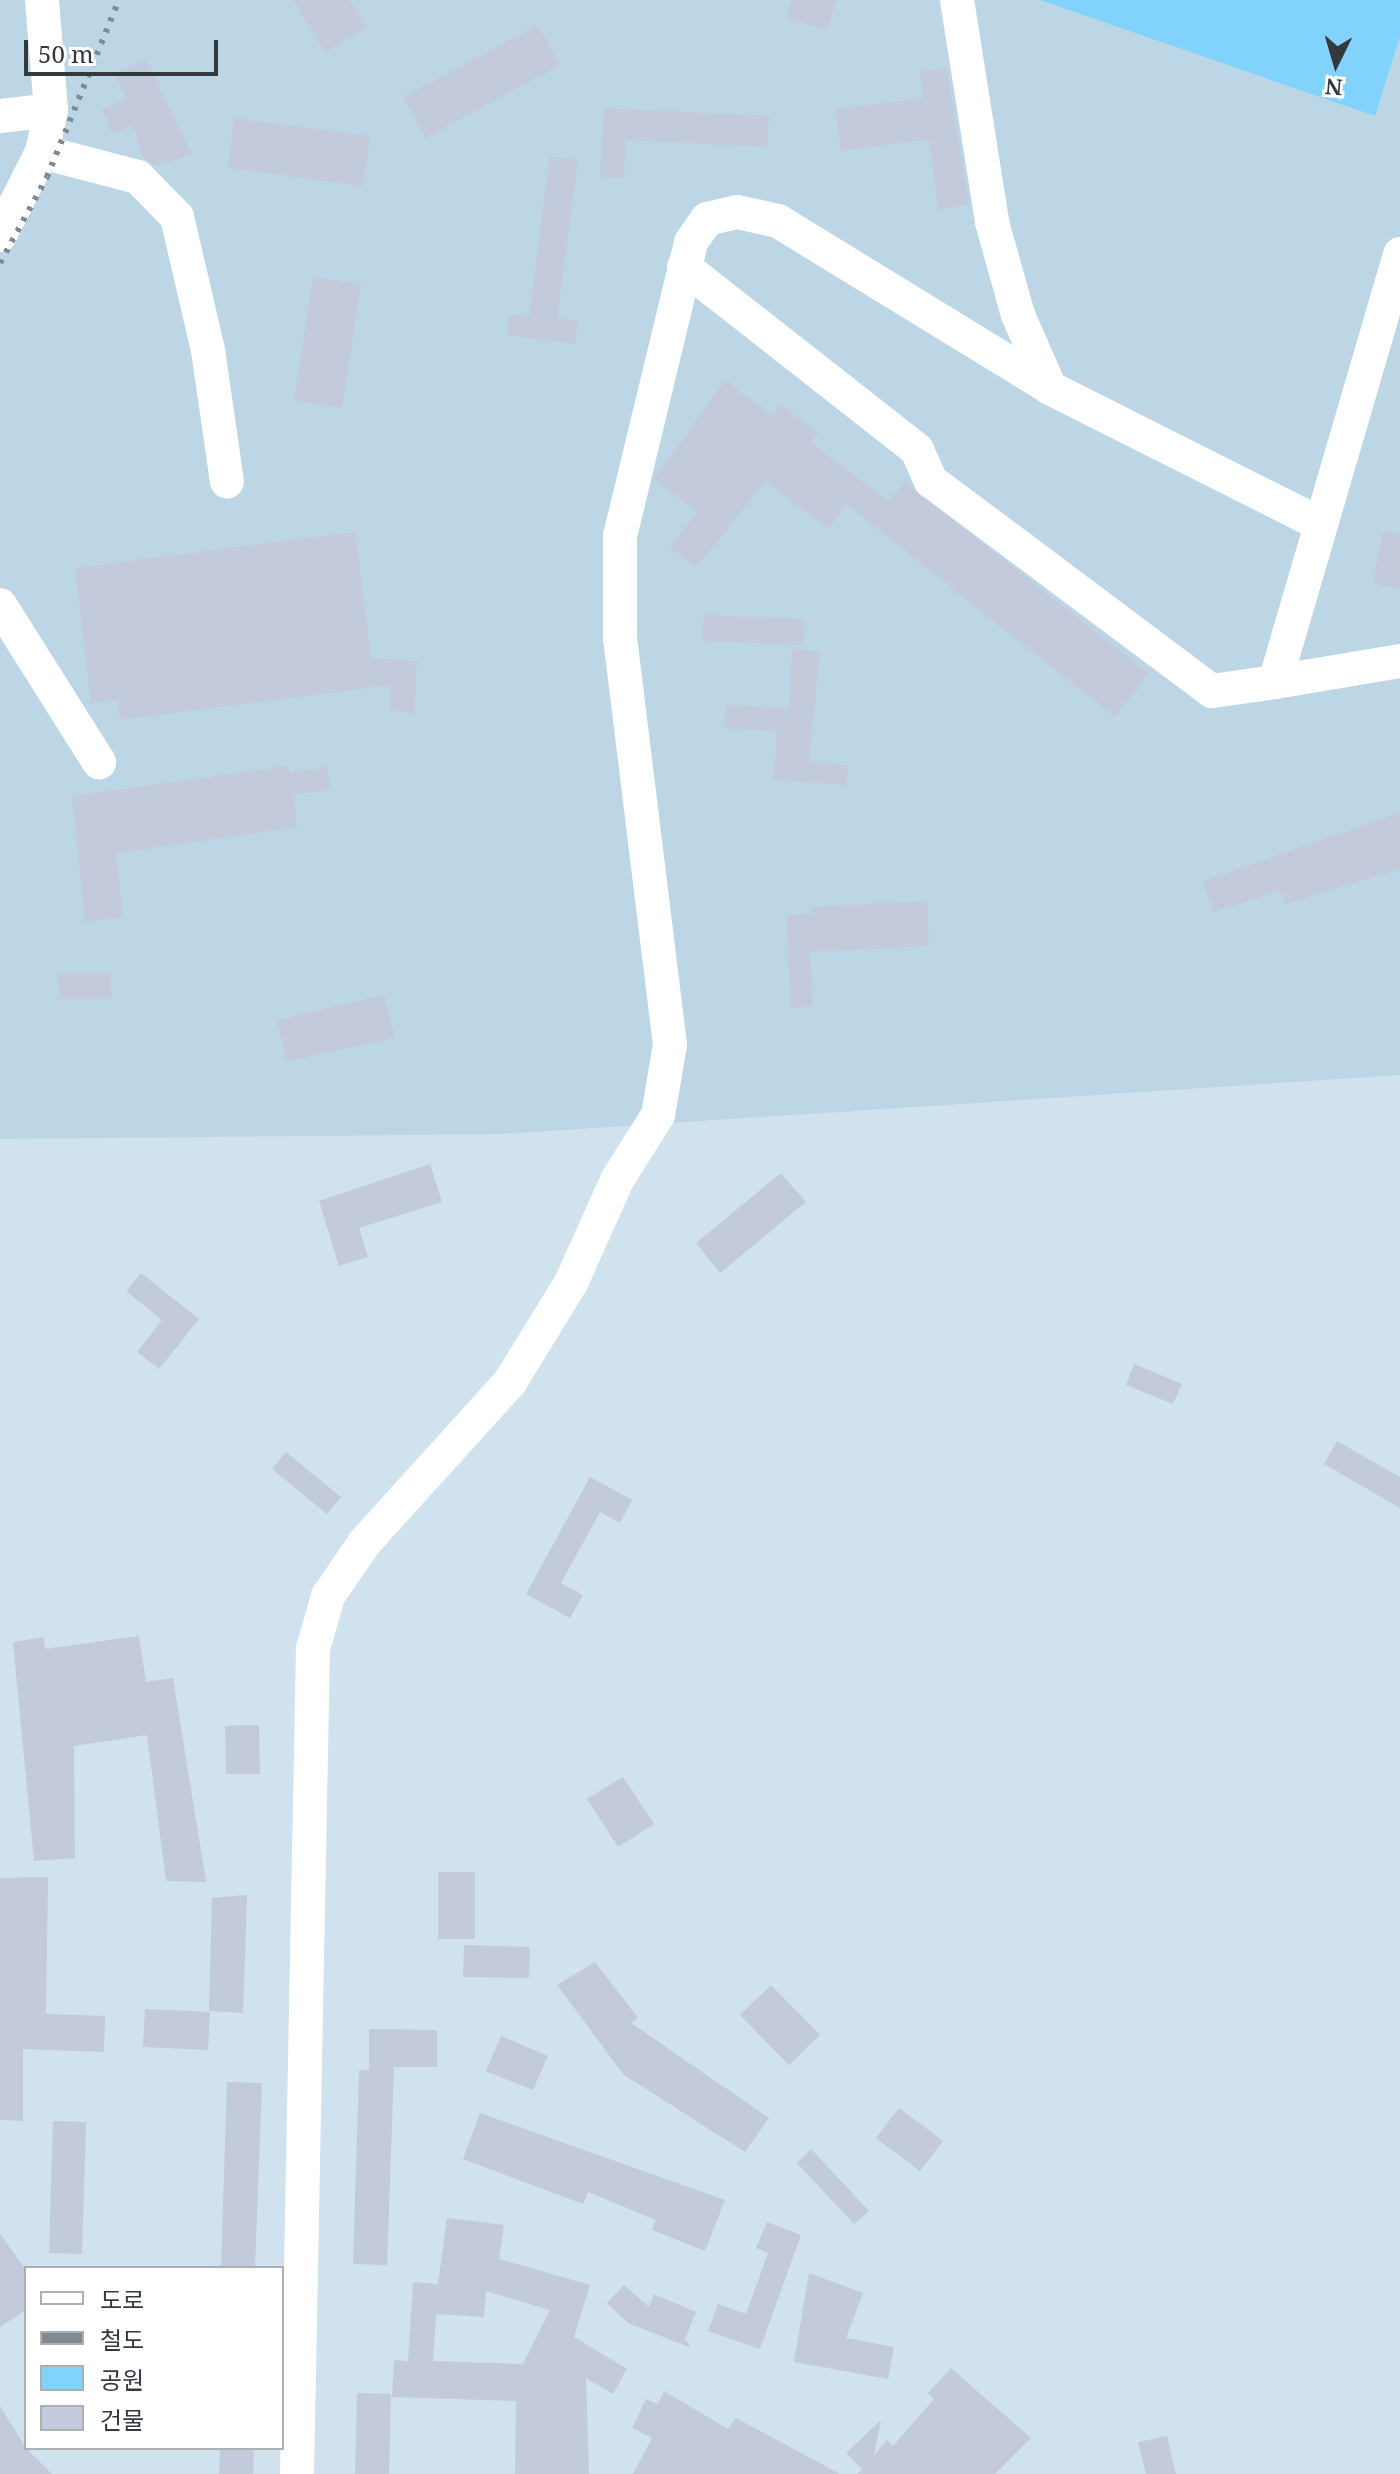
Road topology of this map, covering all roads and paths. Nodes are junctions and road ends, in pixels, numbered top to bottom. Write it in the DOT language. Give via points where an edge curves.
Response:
graph roads {
  1 [pos="42,0"];
  2 [pos="957,0"];
  3 [pos="51,110"];
  4 [pos="0,116"];
  5 [pos="42,152"];
  6 [pos="0,235"];
  7 [pos="1400,254"];
  8 [pos="684,267"];
  9 [pos="1050,388"];
  10 [pos="227,482"];
  11 [pos="1320,524"];
  12 [pos="0,605"];
  13 [pos="1400,661"];
  14 [pos="1275,682"];
  15 [pos="99,762"];
  16 [pos="297,2474"];
  1 -- 3 [label="street"];
  2 -- 9 [label="street" via="992,222 1018,315"];
  3 -- 4 [label="street"];
  3 -- 5 [label="street"];
  5 -- 6 [label="street"];
  5 -- 10 [label="street" via="138,177 177,217 208,350"];
  7 -- 11 [label="street"];
  8 -- 9 [label="street" via="691,242 707,219 737,212 778,221"];
  8 -- 14 [label="street" via="917,450 931,481 1212,691"];
  8 -- 16 [label="street" via="620,536 620,638 670,1045 658,1115 617,1180 571,1283 510,1382 365,1542 328,1596 313,1649"];
  9 -- 11 [label="street"];
  11 -- 14 [label="street"];
  12 -- 15 [label="street"];
  13 -- 14 [label="street"];
}
